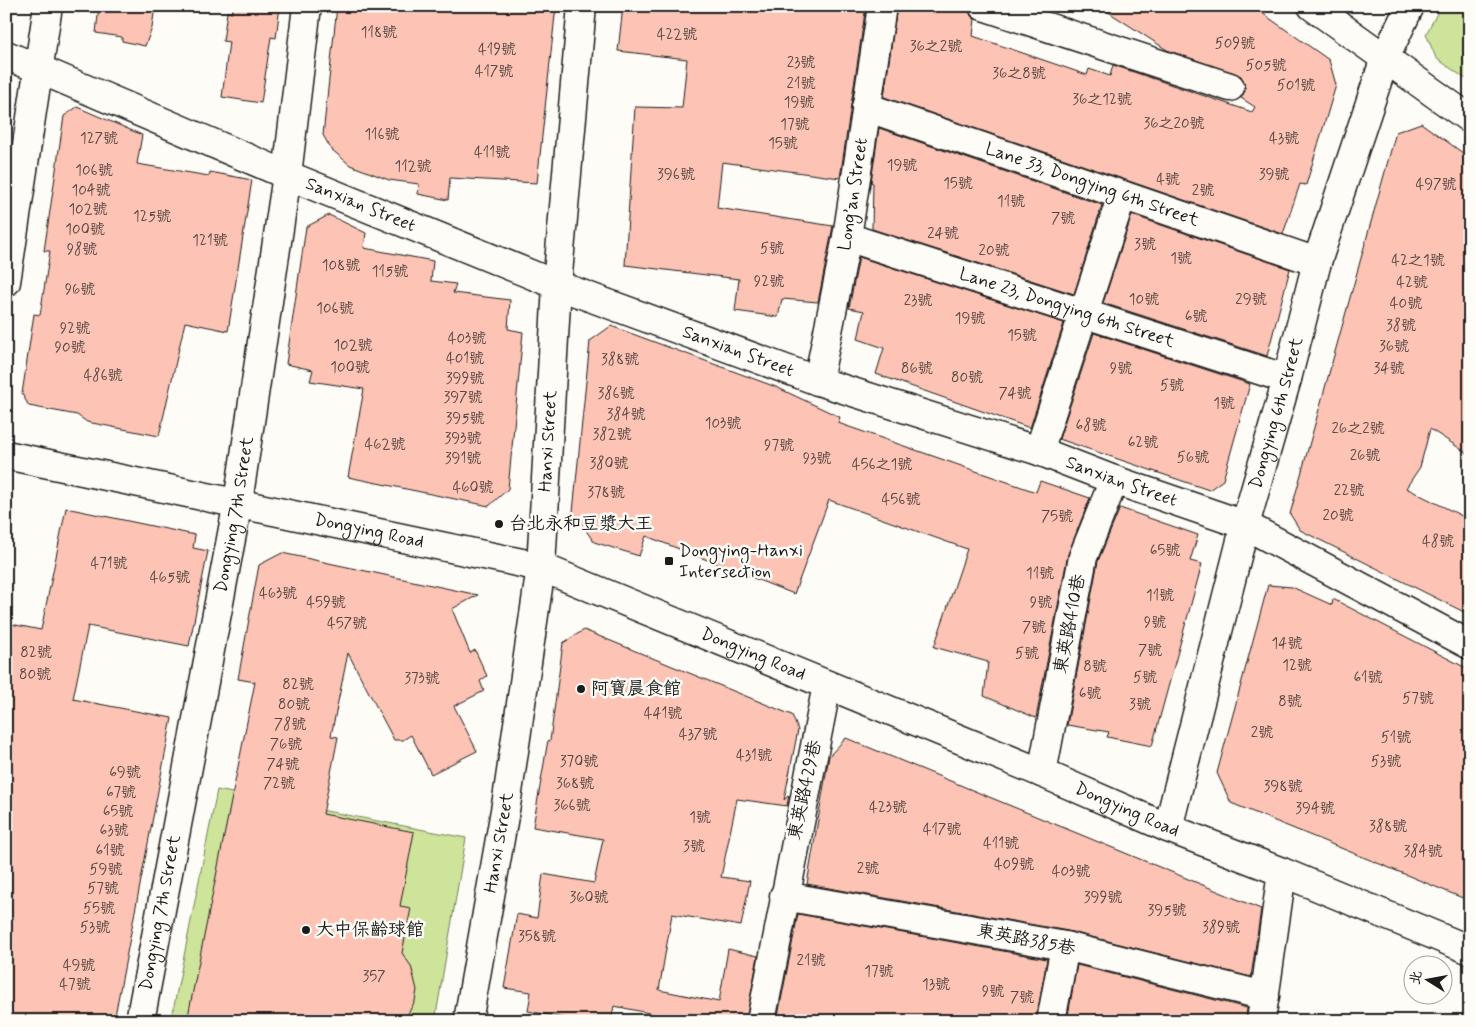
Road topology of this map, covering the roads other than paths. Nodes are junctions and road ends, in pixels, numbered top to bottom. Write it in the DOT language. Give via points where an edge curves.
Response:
graph roads {
  1 [pos="48,6"];
  2 [pos="307,6"];
  3 [pos="582,6"];
  4 [pos="882,6"];
  5 [pos="983,6"];
  6 [pos="1312,6"];
  7 [pos="1410,6"];
  8 [pos="6,55"];
  9 [pos="1386,58"];
  10 [pos="39,69"];
  11 [pos="1230,87"];
  12 [pos="866,107"];
  13 [pos="1470,119"];
  14 [pos="287,175"];
  15 [pos="1122,195"];
  16 [pos="847,237"];
  17 [pos="1317,262"];
  18 [pos="6,282"];
  19 [pos="557,285"];
  20 [pos="1083,313"];
  21 [pos="1286,379"];
  22 [pos="818,381"];
  23 [pos="1039,451"];
  24 [pos="6,455"];
  25 [pos="1114,480"];
  26 [pos="238,502"];
  27 [pos="1245,525"];
  28 [pos="541,567"];
  29 [pos="1470,645"];
  30 [pos="827,685"];
  31 [pos="1042,773"];
  32 [pos="1168,828"];
  33 [pos="1282,872"];
  34 [pos="784,896"];
  35 [pos="1065,946"];
  36 [pos="1470,950"];
  37 [pos="1263,1009"];
  38 [pos="140,1021"];
  39 [pos="468,1021"];
  40 [pos="761,1021"];
  41 [pos="1051,1021"];
  1 -- 10 [label="street"];
  2 -- 14 [label="street, Dongying 7th Street"];
  3 -- 19 [label="street, Hanxi Street"];
  4 -- 12 [label="street, Long’an Street"];
  5 -- 11 [label="street"];
  6 -- 9 [label="street"];
  7 -- 9 [label="street, Dongying 6th Street"];
  8 -- 10 [label="street, Sanxian Street"];
  9 -- 13 [label="street"];
  9 -- 17 [label="street, Dongying 6th Street"];
  10 -- 14 [label="street, Sanxian Street"];
  10 -- 18 [label="street"];
  12 -- 15 [label="street, Lane 33, Dongying 6th Street"];
  12 -- 16 [label="street, Long’an Street"];
  14 -- 19 [label="street, Sanxian Street"];
  14 -- 26 [label="street, Dongying 7th Street"];
  15 -- 17 [label="street, Lane 33, Dongying 6th Street"];
  15 -- 20 [label="street"];
  16 -- 20 [label="street, Lane 23, Dongying 6th Street"];
  16 -- 22 [label="street, Long’an Street"];
  17 -- 21 [label="street, Dongying 6th Street"];
  19 -- 22 [label="street, Sanxian Street"];
  19 -- 28 [label="street, Hanxi Street"];
  20 -- 21 [label="street, Lane 23, Dongying 6th Street"];
  20 -- 23 [label="street"];
  21 -- 27 [label="street, Dongying 6th Street"];
  22 -- 23 [label="street, Sanxian Street"];
  23 -- 25 [label="street, Sanxian Street"];
  24 -- 26 [label="street, Dongying Road"];
  25 -- 27 [label="street, Sanxian Street"];
  25 -- 31 [label="street, 東英路410巷" via="1083,556"];
  26 -- 28 [label="street, Dongying Road"];
  26 -- 38 [label="street, Dongying 7th Street"];
  27 -- 29 [label="street, Sanxian Street"];
  27 -- 32 [label="street, Dongying 6th Street"];
  28 -- 30 [label="street, Dongying Road"];
  28 -- 39 [label="street, Hanxi Street" via="507,798"];
  30 -- 31 [label="street, Dongying Road"];
  30 -- 34 [label="street, 東英路429巷"];
  31 -- 32 [label="street, Dongying Road"];
  32 -- 33 [label="street, Dongying Road"];
  33 -- 36 [label="street, Dongying Road"];
  33 -- 37 [label="street, 東英路385巷"];
  34 -- 35 [label="street, 東英路385巷"];
  34 -- 40 [label="street, 東英路429巷"];
  35 -- 37 [label="street, 東英路385巷"];
  35 -- 41 [label="street"];
}
